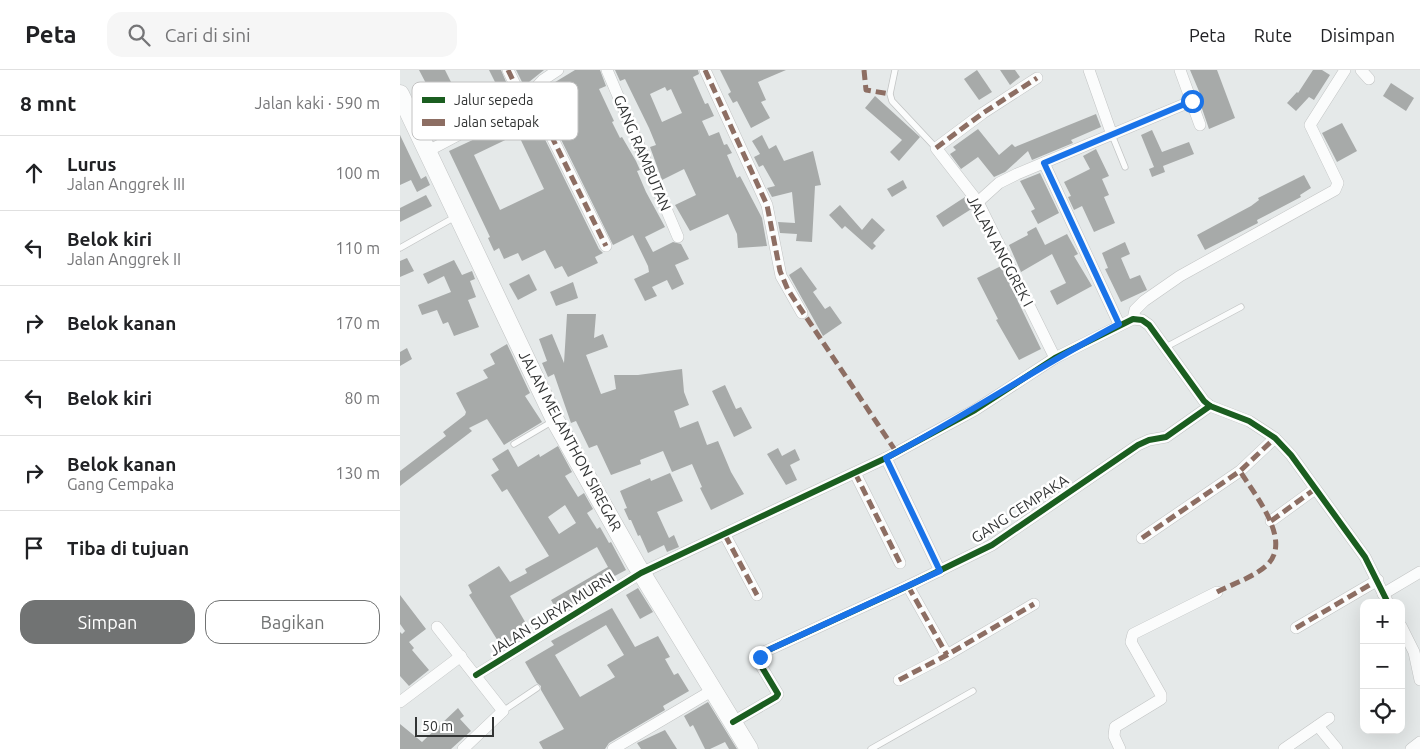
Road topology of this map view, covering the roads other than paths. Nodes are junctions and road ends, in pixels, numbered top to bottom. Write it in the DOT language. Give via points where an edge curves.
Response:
graph roads {
  1 [pos="508,70"];
  2 [pos="558,70"];
  3 [pos="606,70"];
  4 [pos="705,70"];
  5 [pos="895,70"];
  6 [pos="1089,70"];
  7 [pos="1180,70"];
  8 [pos="1345,70"];
  9 [pos="1037,78"];
  10 [pos="516,82"];
  11 [pos="541,82"];
  12 [pos="400,94"];
  13 [pos="1192,101"];
  14 [pos="412,121"];
  15 [pos="1200,125"];
  16 [pos="1112,135"];
  17 [pos="421,140"];
  18 [pos="448,140"];
  19 [pos="549,140"];
  20 [pos="936,148"];
  21 [pos="426,152"];
  22 [pos="1044,163"];
  23 [pos="1125,167"];
  24 [pos="978,202"];
  25 [pos="457,216"];
  26 [pos="678,237"];
  27 [pos="606,246"];
  28 [pos="400,248"];
  29 [pos="1240,307"];
  30 [pos="802,313"];
  31 [pos="1133,320"];
  32 [pos="1119,324"];
  33 [pos="1166,347"];
  34 [pos="1055,358"];
  35 [pos="1210,406"];
  36 [pos="555,420"];
  37 [pos="1274,438"];
  38 [pos="514,444"];
  39 [pos="886,458"];
  40 [pos="855,473"];
  41 [pos="1315,489"];
  42 [pos="1270,521"];
  43 [pos="725,535"];
  44 [pos="1142,538"];
  45 [pos="900,563"];
  46 [pos="940,571"];
  47 [pos="1420,572"];
  48 [pos="642,573"];
  49 [pos="1378,580"];
  50 [pos="908,586"];
  51 [pos="1217,592"];
  52 [pos="757,595"];
  53 [pos="1385,598"];
  54 [pos="1034,604"];
  55 [pos="437,627"];
  56 [pos="1296,628"];
  57 [pos="1405,634"];
  58 [pos="947,655"];
  59 [pos="461,656"];
  60 [pos="476,675"];
  61 [pos="899,680"];
  62 [pos="1420,680"];
  63 [pos="536,688"];
  64 [pos="713,690"];
  65 [pos="973,691"];
  66 [pos="402,696"];
  67 [pos="503,711"];
  68 [pos="1330,718"];
  69 [pos="732,722"];
  70 [pos="1318,726"];
  71 [pos="1420,742"];
  72 [pos="463,749"];
  73 [pos="613,749"];
  74 [pos="749,749"];
  75 [pos="871,749"];
  76 [pos="1120,749"];
  77 [pos="1284,749"];
  78 [pos="1337,749"];
  79 [pos="1411,749"];
  1 -- 10 [label="street"];
  2 -- 11 [label="street"];
  3 -- 26 [label="street, GANG RAMBUTAN"];
  4 -- 30 [label="street" via="768,206 780,271"];
  5 -- 20 [label="lane" via="890,94 892,101"];
  6 -- 16 [label="street"];
  7 -- 13 [label="street"];
  8 -- 31 [label="street" via="1310,125 1338,183 1335,190 1180,276 1144,301 1135,310"];
  9 -- 20 [label="street"];
  12 -- 14 [label="main road, JALAN MELANTHON SIREGAR"];
  13 -- 15 [label="street"];
  13 -- 16 [label="street"];
  16 -- 22 [label="street"];
  16 -- 23 [label="lane"];
  17 -- 21 [label="main road, JALAN MELANTHON SIREGAR"];
  18 -- 21 [label="street"];
  19 -- 27 [label="street"];
  20 -- 24 [label="street, JALAN ANGGREK I"];
  21 -- 25 [label="main road, JALAN MELANTHON SIREGAR"];
  22 -- 24 [label="street" via="999,184"];
  22 -- 32 [label="street"];
  24 -- 34 [label="street, JALAN ANGGREK I"];
  25 -- 28 [label="lane"];
  25 -- 36 [label="main road, JALAN MELANTHON SIREGAR"];
  29 -- 33 [label="lane"];
  31 -- 32 [label="street, JALAN SURYA MURNI"];
  31 -- 33 [label="street" via="1142,320 1149,325"];
  32 -- 34 [label="street, JALAN SURYA MURNI"];
  33 -- 35 [label="street"];
  34 -- 39 [label="street, JALAN SURYA MURNI" via="975,410"];
  35 -- 37 [label="street" via="1249,421"];
  35 -- 46 [label="street, GANG CEMPAKA" via="1166,436 1138,445 992,545"];
  36 -- 38 [label="lane"];
  36 -- 48 [label="main road, JALAN MELANTHON SIREGAR"];
  37 -- 41 [label="street"];
  37 -- 44 [label="street" via="1240,472"];
  39 -- 40 [label="street, JALAN SURYA MURNI"];
  39 -- 46 [label="street"];
  40 -- 43 [label="street, JALAN SURYA MURNI"];
  40 -- 45 [label="street"];
  41 -- 42 [label="street"];
  41 -- 49 [label="street"];
  43 -- 48 [label="street, JALAN SURYA MURNI"];
  43 -- 52 [label="street"];
  46 -- 50 [label="street, GANG CEMPAKA"];
  47 -- 53 [label="street"];
  48 -- 60 [label="street, JALAN SURYA MURNI"];
  48 -- 64 [label="main road, JALAN MELANTHON SIREGAR"];
  49 -- 53 [label="street"];
  49 -- 56 [label="street"];
  50 -- 58 [label="street"];
  50 -- 69 [label="street, GANG CEMPAKA" via="764,652 760,664 778,694"];
  51 -- 76 [label="street" via="1133,634 1131,642 1161,699 1115,728 1114,736"];
  54 -- 58 [label="street"];
  55 -- 59 [label="street"];
  57 -- 62 [label="street" via="1414,652"];
  58 -- 61 [label="street"];
  59 -- 60 [label="street"];
  59 -- 66 [label="street"];
  60 -- 67 [label="street"];
  63 -- 67 [label="lane"];
  64 -- 69 [label="main road, JALAN MELANTHON SIREGAR"];
  64 -- 73 [label="street"];
  65 -- 75 [label="lane"];
  67 -- 72 [label="street"];
  68 -- 70 [label="street"];
  69 -- 74 [label="main road, JALAN MELANTHON SIREGAR"];
  70 -- 77 [label="street"];
  70 -- 78 [label="street"];
  71 -- 79 [label="street"];
}
